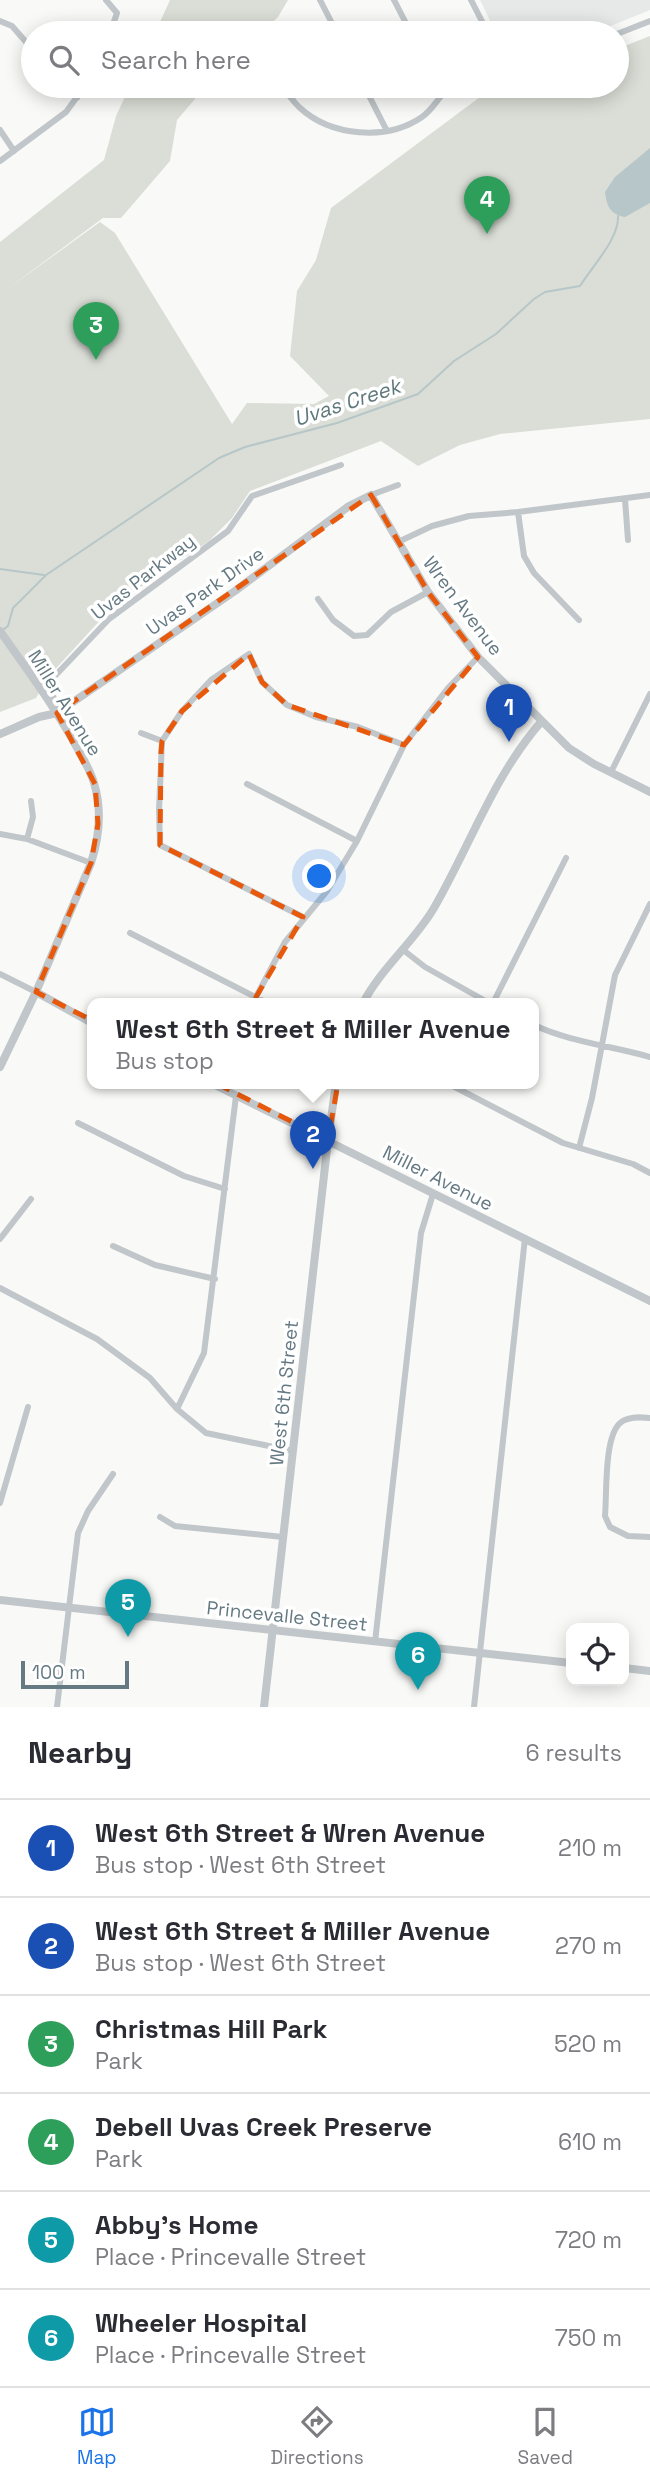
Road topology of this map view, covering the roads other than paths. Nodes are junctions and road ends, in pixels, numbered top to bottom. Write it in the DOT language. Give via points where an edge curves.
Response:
graph roads {
  1 [pos="106,0"];
  2 [pos="320,0"];
  3 [pos="394,0"];
  4 [pos="471,0"];
  5 [pos="114,21"];
  6 [pos="331,21"];
  7 [pos="405,21"];
  8 [pos="482,21"];
  9 [pos="0,22"];
  10 [pos="650,22"];
  11 [pos="629,30"];
  12 [pos="21,36"];
  13 [pos="77,98"];
  14 [pos="292,98"];
  15 [pos="370,98"];
  16 [pos="439,98"];
  17 [pos="0,130"];
  18 [pos="387,131"];
  19 [pos="14,150"];
  20 [pos="0,161"];
  21 [pos="341,466"];
  22 [pos="398,485"];
  23 [pos="371,495"];
  24 [pos="650,495"];
  25 [pos="625,499"];
  26 [pos="518,512"];
  27 [pos="628,540"];
  28 [pos="398,542"];
  29 [pos="428,592"];
  30 [pos="318,599"];
  31 [pos="579,620"];
  32 [pos="0,631"];
  33 [pos="478,657"];
  34 [pos="650,694"];
  35 [pos="57,713"];
  36 [pos="541,722"];
  37 [pos="141,733"];
  38 [pos="0,734"];
  39 [pos="162,741"];
  40 [pos="404,745"];
  41 [pos="611,772"];
  42 [pos="247,784"];
  43 [pos="650,792"];
  44 [pos="31,802"];
  45 [pos="0,834"];
  46 [pos="27,839"];
  47 [pos="357,841"];
  48 [pos="566,858"];
  49 [pos="91,863"];
  50 [pos="650,904"];
  51 [pos="303,917"];
  52 [pos="130,933"];
  53 [pos="402,949"];
  54 [pos="0,974"];
  55 [pos="36,992"];
  56 [pos="256,997"];
  57 [pos="366,998"];
  58 [pos="482,998"];
  59 [pos="494,998"];
  60 [pos="87,1020"];
  61 [pos="539,1027"];
  62 [pos="602,1044"];
  63 [pos="650,1057"];
  64 [pos="0,1067"];
  65 [pos="223,1089"];
  66 [pos="335,1089"];
  67 [pos="459,1089"];
  68 [pos="236,1096"];
  69 [pos="78,1123"];
  70 [pos="328,1140"];
  71 [pos="579,1148"];
  72 [pos="650,1173"];
  73 [pos="225,1189"];
  74 [pos="433,1194"];
  75 [pos="31,1199"];
  76 [pos="525,1238"];
  77 [pos="0,1239"];
  78 [pos="113,1246"];
  79 [pos="215,1279"];
  80 [pos="0,1288"];
  81 [pos="650,1301"];
  82 [pos="28,1407"];
  83 [pos="177,1409"];
  84 [pos="650,1418"];
  85 [pos="293,1451"];
  86 [pos="113,1474"];
  87 [pos="0,1503"];
  88 [pos="160,1517"];
  89 [pos="283,1537"];
  90 [pos="650,1537"];
  91 [pos="0,1600"];
  92 [pos="69,1608"];
  93 [pos="273,1630"];
  94 [pos="375,1642"];
  95 [pos="479,1653"];
  96 [pos="566,1662"];
  97 [pos="629,1669"];
  98 [pos="650,1671"];
  99 [pos="57,1707"];
  100 [pos="264,1707"];
  101 [pos="474,1707"];
  1 -- 5 [label="street" via="117,13"];
  2 -- 6 [label="street"];
  3 -- 7 [label="street"];
  4 -- 8 [label="street"];
  9 -- 12 [label="street"];
  10 -- 11 [label="street"];
  13 -- 19 [label="street" via="66,112"];
  14 -- 18 [label="street" via="331,126 346,131"];
  15 -- 18 [label="street"];
  16 -- 18 [label="street" via="420,118"];
  17 -- 19 [label="street"];
  19 -- 20 [label="street"];
  21 -- 35 [label="street, Uvas Parkway" via="252,496 228,531 110,620 53,678"];
  22 -- 23 [label="street"];
  23 -- 28 [label="street, Wren Avenue"];
  23 -- 35 [label="street, Uvas Park Drive" via="349,506"];
  24 -- 25 [label="street"];
  25 -- 26 [label="street"];
  25 -- 27 [label="street"];
  26 -- 28 [label="street" via="469,516"];
  26 -- 31 [label="street" via="524,556"];
  28 -- 29 [label="street, Wren Avenue"];
  29 -- 30 [label="street" via="391,612 367,635 354,636 333,620"];
  29 -- 33 [label="street, Wren Avenue"];
  32 -- 35 [label="street, Miller Avenue"];
  33 -- 36 [label="street, Wren Avenue"];
  33 -- 40 [label="street"];
  34 -- 41 [label="street"];
  35 -- 38 [label="street"];
  35 -- 49 [label="street, Miller Avenue" via="95,784 97,844"];
  36 -- 41 [label="street, Wren Avenue" via="569,748"];
  36 -- 53 [label="street" via="507,766 433,910"];
  37 -- 39 [label="street"];
  39 -- 40 [label="street" via="211,680 248,654 262,682 287,705"];
  39 -- 51 [label="street" via="160,845"];
  40 -- 47 [label="street"];
  41 -- 43 [label="street, Wren Avenue"];
  42 -- 47 [label="street"];
  44 -- 46 [label="street" via="33,817"];
  45 -- 46 [label="street"];
  46 -- 49 [label="street"];
  47 -- 51 [label="street" via="327,891"];
  48 -- 59 [label="street"];
  49 -- 55 [label="street, Miller Avenue"];
  50 -- 62 [label="street" via="615,975"];
  51 -- 56 [label="street"];
  52 -- 56 [label="street"];
  53 -- 57 [label="street"];
  53 -- 58 [label="street" via="425,968"];
  54 -- 55 [label="street"];
  55 -- 60 [label="street"];
  55 -- 64 [label="street, Miller Avenue"];
  61 -- 62 [label="street"];
  62 -- 63 [label="street"];
  62 -- 71 [label="street"];
  65 -- 68 [label="street, Miller Avenue"];
  66 -- 70 [label="street, West 6th Street"];
  67 -- 71 [label="street"];
  68 -- 70 [label="street, Miller Avenue"];
  68 -- 73 [label="street"];
  69 -- 73 [label="street" via="184,1176"];
  70 -- 74 [label="street, Miller Avenue"];
  70 -- 85 [label="street, West 6th Street"];
  71 -- 72 [label="street"];
  73 -- 79 [label="street"];
  74 -- 76 [label="street, Miller Avenue"];
  74 -- 94 [label="street" via="421,1233"];
  75 -- 77 [label="street"];
  76 -- 81 [label="street, Miller Avenue"];
  76 -- 95 [label="street"];
  78 -- 79 [label="street" via="155,1265"];
  79 -- 83 [label="street" via="204,1353"];
  80 -- 83 [label="street" via="97,1339 150,1378"];
  82 -- 87 [label="street"];
  83 -- 85 [label="street" via="205,1433"];
  84 -- 90 [label="street" via="620,1422 611,1436 605,1516 610,1527"];
  85 -- 89 [label="street, West 6th Street"];
  86 -- 92 [label="street" via="78,1533"];
  88 -- 89 [label="street" via="175,1526"];
  89 -- 93 [label="street, West 6th Street"];
  91 -- 92 [label="street, Princevalle Street"];
  92 -- 93 [label="street, Princevalle Street"];
  92 -- 99 [label="street"];
  93 -- 94 [label="street, Princevalle Street"];
  93 -- 100 [label="street, West 6th Street"];
  94 -- 95 [label="street, Princevalle Street"];
  95 -- 96 [label="street, Princevalle Street"];
  95 -- 101 [label="street"];
  97 -- 98 [label="street"];
}
